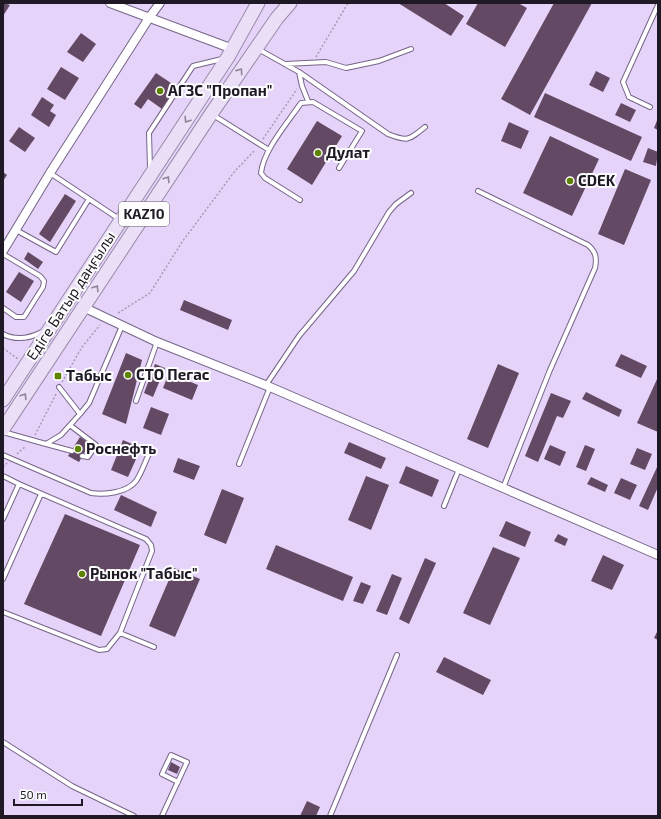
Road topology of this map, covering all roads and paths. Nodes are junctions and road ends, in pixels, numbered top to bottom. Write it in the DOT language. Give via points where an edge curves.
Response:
graph roads {
  1 [pos="110,3"];
  2 [pos="160,3"];
  3 [pos="258,3"];
  4 [pos="290,3"];
  5 [pos="348,3"];
  6 [pos="658,6"];
  7 [pos="149,18"];
  8 [pos="256,48"];
  9 [pos="411,49"];
  10 [pos="231,53"];
  11 [pos="312,63"];
  12 [pos="284,64"];
  13 [pos="299,72"];
  14 [pos="301,83"];
  15 [pos="308,101"];
  16 [pos="650,107"];
  17 [pos="210,114"];
  18 [pos="425,127"];
  19 [pos="260,144"];
  20 [pos="269,150"];
  21 [pos="339,168"];
  22 [pos="50,173"];
  23 [pos="150,176"];
  24 [pos="478,191"];
  25 [pos="411,193"];
  26 [pos="89,199"];
  27 [pos="300,200"];
  28 [pos="121,221"];
  29 [pos="16,230"];
  30 [pos="3,252"];
  31 [pos="83,307"];
  32 [pos="3,308"];
  33 [pos="106,318"];
  34 [pos="122,326"];
  35 [pos="50,328"];
  36 [pos="3,334"];
  37 [pos="157,342"];
  38 [pos="3,348"];
  39 [pos="19,361"];
  40 [pos="268,386"];
  41 [pos="59,387"];
  42 [pos="3,400"];
  43 [pos="136,400"];
  44 [pos="80,414"];
  45 [pos="71,426"];
  46 [pos="3,430"];
  47 [pos="32,440"];
  48 [pos="46,444"];
  49 [pos="72,451"];
  50 [pos="150,452"];
  51 [pos="3,455"];
  52 [pos="82,456"];
  53 [pos="12,459"];
  54 [pos="238,464"];
  55 [pos="3,467"];
  56 [pos="460,469"];
  57 [pos="3,476"];
  58 [pos="19,484"];
  59 [pos="503,488"];
  60 [pos="41,494"];
  61 [pos="444,506"];
  62 [pos="3,519"];
  63 [pos="658,555"];
  64 [pos="3,579"];
  65 [pos="3,612"];
  66 [pos="120,633"];
  67 [pos="154,647"];
  68 [pos="397,655"];
  69 [pos="3,742"];
  70 [pos="178,782"];
  71 [pos="134,816"];
  72 [pos="162,816"];
  73 [pos="330,816"];
  1 -- 7 [label="street"];
  2 -- 7 [label="street"];
  3 -- 10 [label="main road, Едіге Батыр даңғылы / KAZ10"];
  4 -- 8 [label="main road, Едіге Батыр даңғылы / KAZ10"];
  5 -- 11 [label="path"];
  6 -- 16 [label="lane" via="623,82 629,97"];
  7 -- 10 [label="street"];
  7 -- 22 [label="street"];
  8 -- 12 [label="lane"];
  17 -- 8 [label="main road, Едіге Батыр даңғылы / KAZ10, one-way"];
  9 -- 11 [label="lane" via="379,61 346,68 326,62"];
  10 -- 23 [label="main road, Едіге Батыр даңғылы / KAZ10, one-way"];
  10 -- 23 [label="lane" via="193,66 149,133"];
  11 -- 12 [label="lane"];
  12 -- 13 [label="lane"];
  13 -- 14 [label="lane"];
  13 -- 18 [label="lane" via="388,134 403,140 412,138"];
  14 -- 15 [label="lane"];
  14 -- 19 [label="path"];
  15 -- 20 [label="lane" via="301,103"];
  15 -- 21 [label="lane" via="362,131"];
  17 -- 19 [label="lane"];
  31 -- 17 [label="main road, Едіге Батыр даңғылы / KAZ10, one-way"];
  19 -- 20 [label="lane"];
  19 -- 33 [label="path" via="235,171 187,236 150,293"];
  20 -- 27 [label="lane" via="261,173"];
  22 -- 26 [label="lane"];
  22 -- 29 [label="street"];
  23 -- 28 [label="main road, Едіге Батыр даңғылы / KAZ10"];
  24 -- 59 [label="lane" via="588,245 597,259"];
  25 -- 40 [label="lane" via="388,212 354,271 299,336"];
  26 -- 28 [label="lane"];
  26 -- 29 [label="lane" via="56,252"];
  28 -- 35 [label="main road, Едіге Батыр даңғылы / KAZ10"];
  29 -- 30 [label="street"];
  30 -- 32 [label="lane" via="44,281 43,287 24,316 16,317"];
  31 -- 33 [label="street"];
  46 -- 31 [label="main road, Едіге Батыр даңғылы / KAZ10, one-way"];
  33 -- 34 [label="street"];
  33 -- 41 [label="path" via="82,346"];
  34 -- 37 [label="street"];
  34 -- 44 [label="lane" via="89,403"];
  35 -- 36 [label="lane" via="31,337 19,338"];
  35 -- 42 [label="main road, Едіге Батыр даңғылы / KAZ10"];
  37 -- 40 [label="street"];
  37 -- 43 [label="lane"];
  38 -- 39 [label="path"];
  40 -- 54 [label="lane"];
  40 -- 56 [label="street"];
  41 -- 44 [label="lane"];
  41 -- 47 [label="path"];
  44 -- 45 [label="lane"];
  45 -- 48 [label="lane" via="62,435"];
  45 -- 52 [label="lane" via="96,445 88,457"];
  46 -- 47 [label="lane"];
  47 -- 48 [label="lane"];
  47 -- 53 [label="path"];
  48 -- 49 [label="lane"];
  50 -- 53 [label="lane" via="135,482 122,490 100,495"];
  51 -- 53 [label="lane"];
  53 -- 55 [label="path"];
  56 -- 59 [label="street"];
  56 -- 61 [label="lane"];
  57 -- 58 [label="lane"];
  58 -- 60 [label="lane"];
  58 -- 62 [label="lane"];
  59 -- 63 [label="street"];
  60 -- 64 [label="lane"];
  60 -- 66 [label="lane" via="146,539 151,545 152,551"];
  65 -- 66 [label="lane" via="99,650 107,649"];
  66 -- 67 [label="lane"];
  68 -- 73 [label="lane"];
  69 -- 71 [label="lane" via="72,786"];
  70 -- 70 [label="lane" via="162,774 171,755 186,762"];
  70 -- 72 [label="lane"];
}
